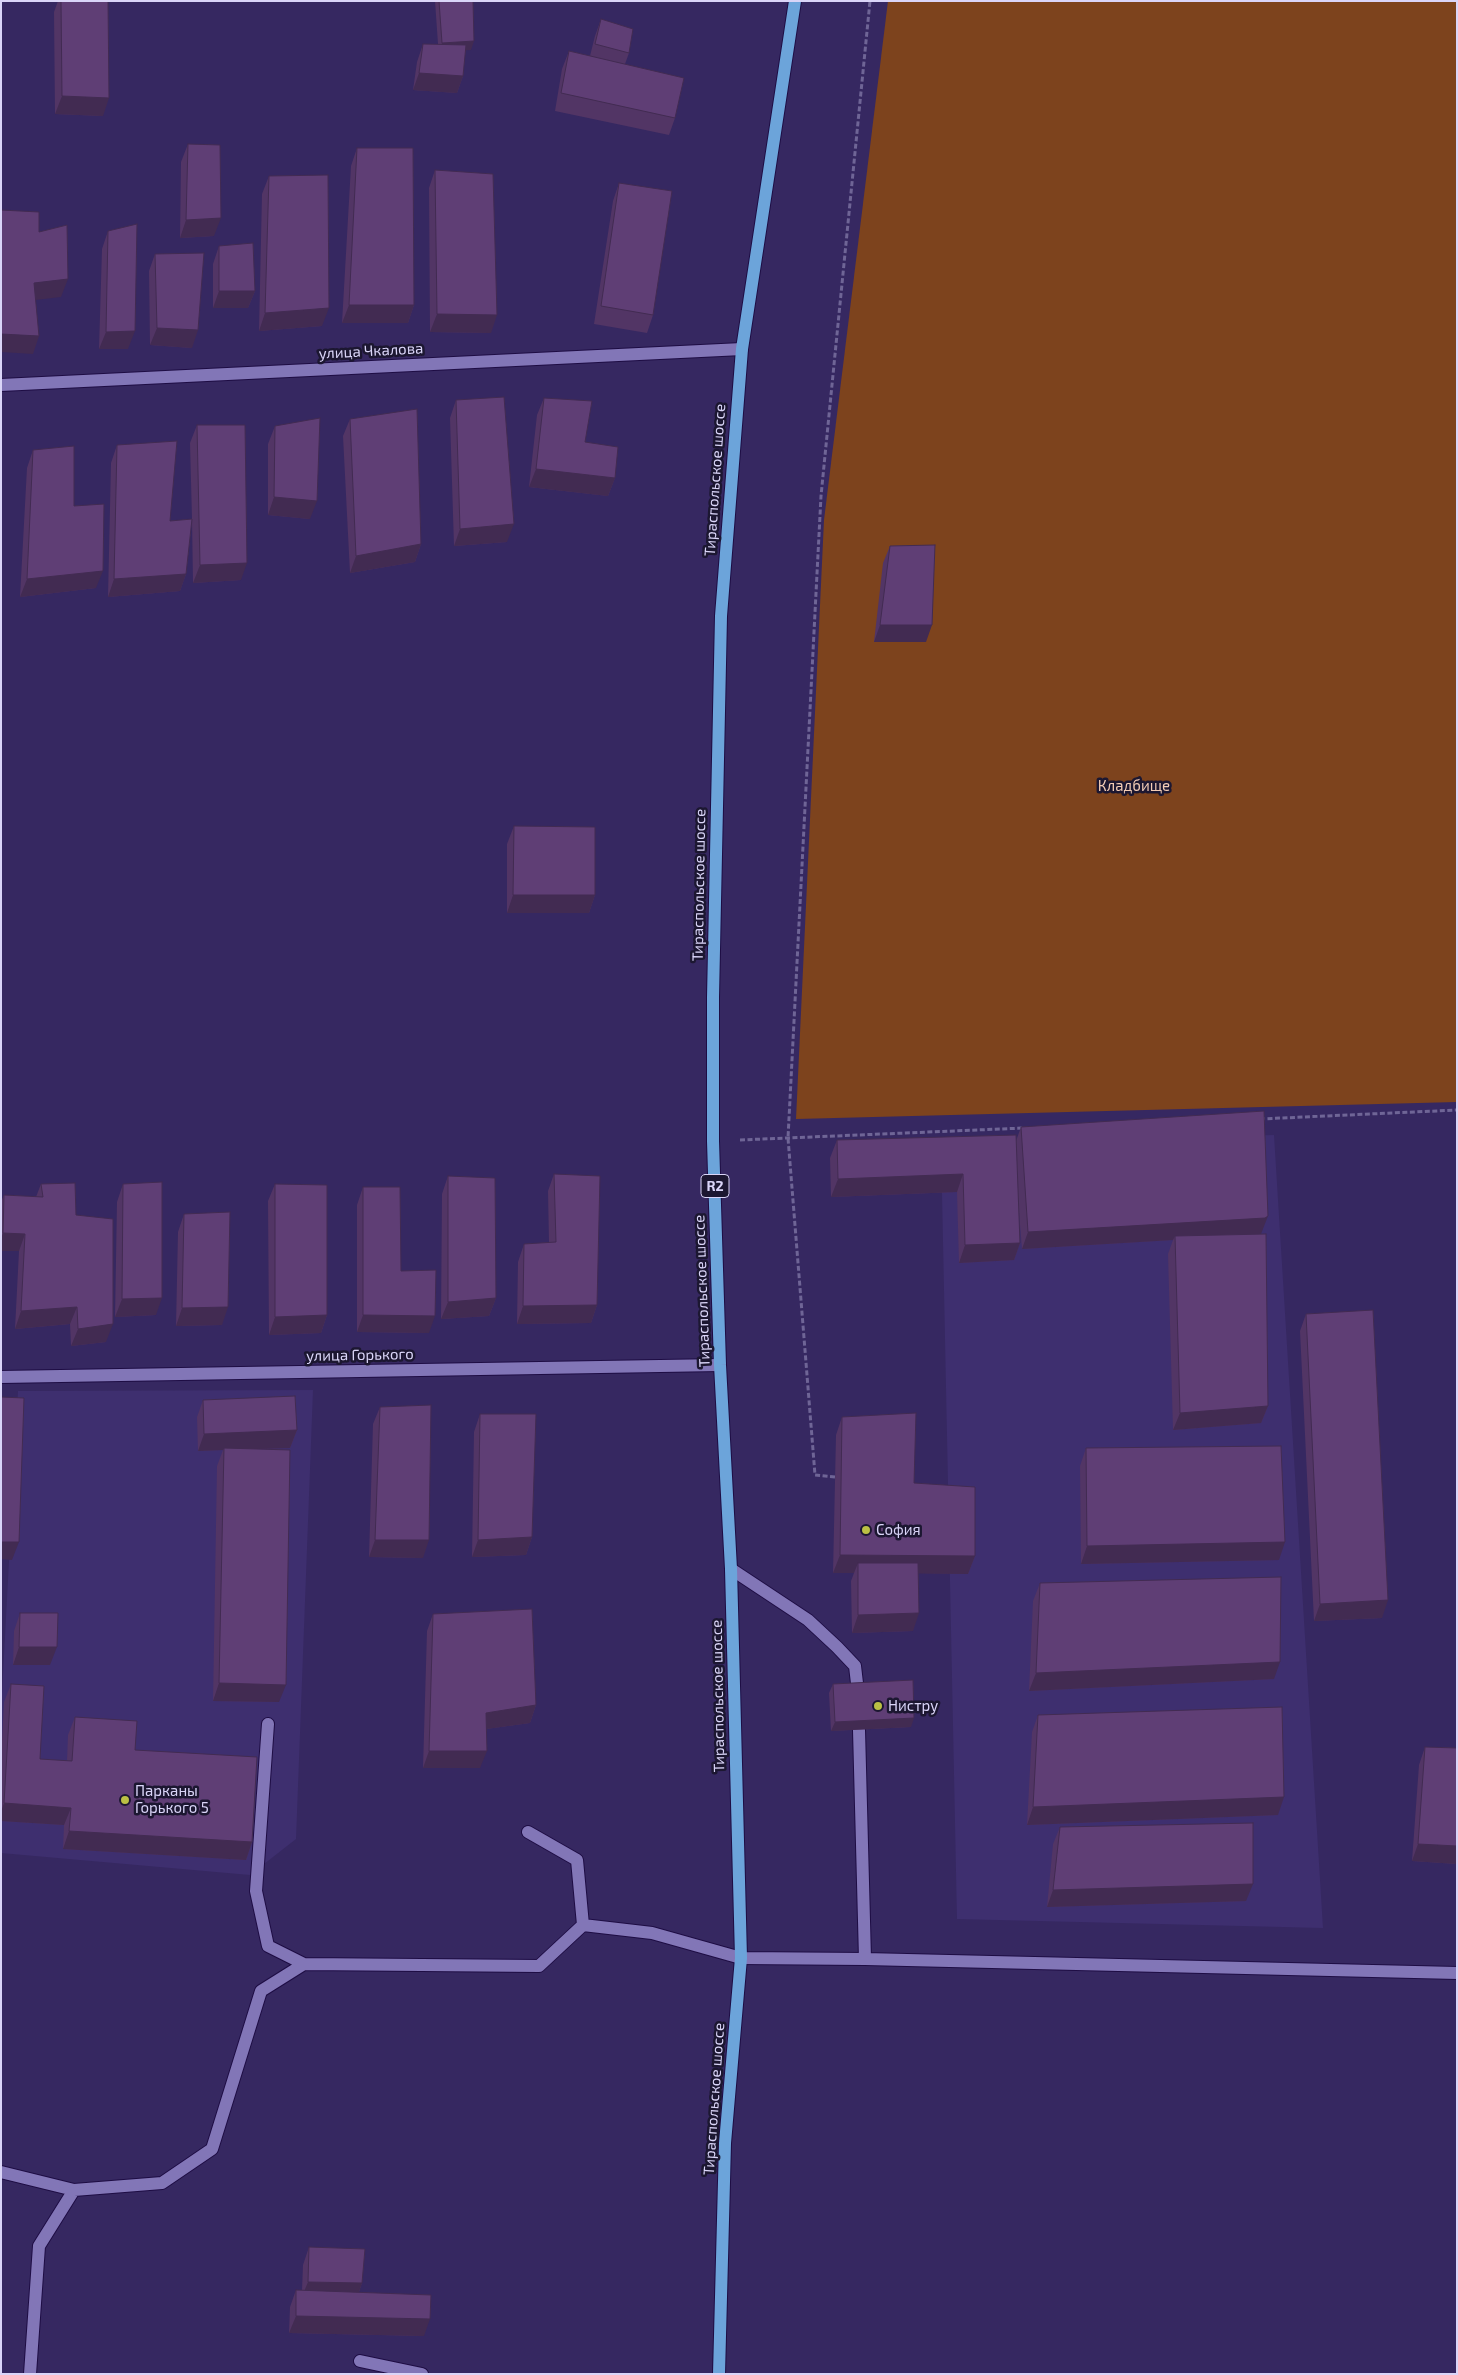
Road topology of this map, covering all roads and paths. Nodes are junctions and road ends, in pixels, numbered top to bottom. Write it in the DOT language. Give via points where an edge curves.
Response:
graph roads {
  1 [pos="795,1"];
  2 [pos="870,1"];
  3 [pos="742,349"];
  4 [pos="1,385"];
  5 [pos="1457,1110"];
  6 [pos="1250,1119"];
  7 [pos="1034,1128"];
  8 [pos="788,1138"];
  9 [pos="714,1141"];
  10 [pos="720,1365"];
  11 [pos="1,1377"];
  12 [pos="835,1477"];
  13 [pos="731,1569"];
  14 [pos="858,1692"];
  15 [pos="268,1724"];
  16 [pos="859,1730"];
  17 [pos="528,1832"];
  18 [pos="582,1925"];
  19 [pos="740,1958"];
  20 [pos="865,1959"];
  21 [pos="304,1964"];
  22 [pos="1457,1973"];
  23 [pos="1,2172"];
  24 [pos="74,2190"];
  25 [pos="360,2361"];
  26 [pos="30,2374"];
  27 [pos="422,2374"];
  28 [pos="719,2374"];
  1 -- 3 [label="main road, Тираспольское шоссе / R2"];
  2 -- 8 [label="path" via="820,496"];
  3 -- 4 [label="street, улица Чкалова"];
  3 -- 9 [label="main road, Тираспольское шоссе / R2" via="721,616 713,987"];
  5 -- 6 [label="path"];
  7 -- 8 [label="path"];
  8 -- 9 [label="path"];
  8 -- 12 [label="path" via="814,1475"];
  9 -- 10 [label="main road, Тираспольское шоссе / R2"];
  10 -- 11 [label="street, улица Горького"];
  10 -- 13 [label="main road, Тираспольское шоссе / R2"];
  13 -- 14 [label="street" via="808,1620 837,1647 855,1666"];
  13 -- 19 [label="main road, Тираспольское шоссе / R2"];
  15 -- 21 [label="street" via="256,1891 268,1946"];
  16 -- 20 [label="street"];
  17 -- 18 [label="street" via="577,1860"];
  18 -- 19 [label="street" via="652,1933"];
  18 -- 21 [label="street" via="539,1966"];
  19 -- 20 [label="street"];
  19 -- 28 [label="main road, Тираспольское шоссе / R2" via="725,2143"];
  20 -- 22 [label="street"];
  21 -- 24 [label="street" via="261,1991 212,2149 162,2183"];
  23 -- 24 [label="street"];
  24 -- 26 [label="street" via="39,2246"];
  25 -- 27 [label="street"];
}
